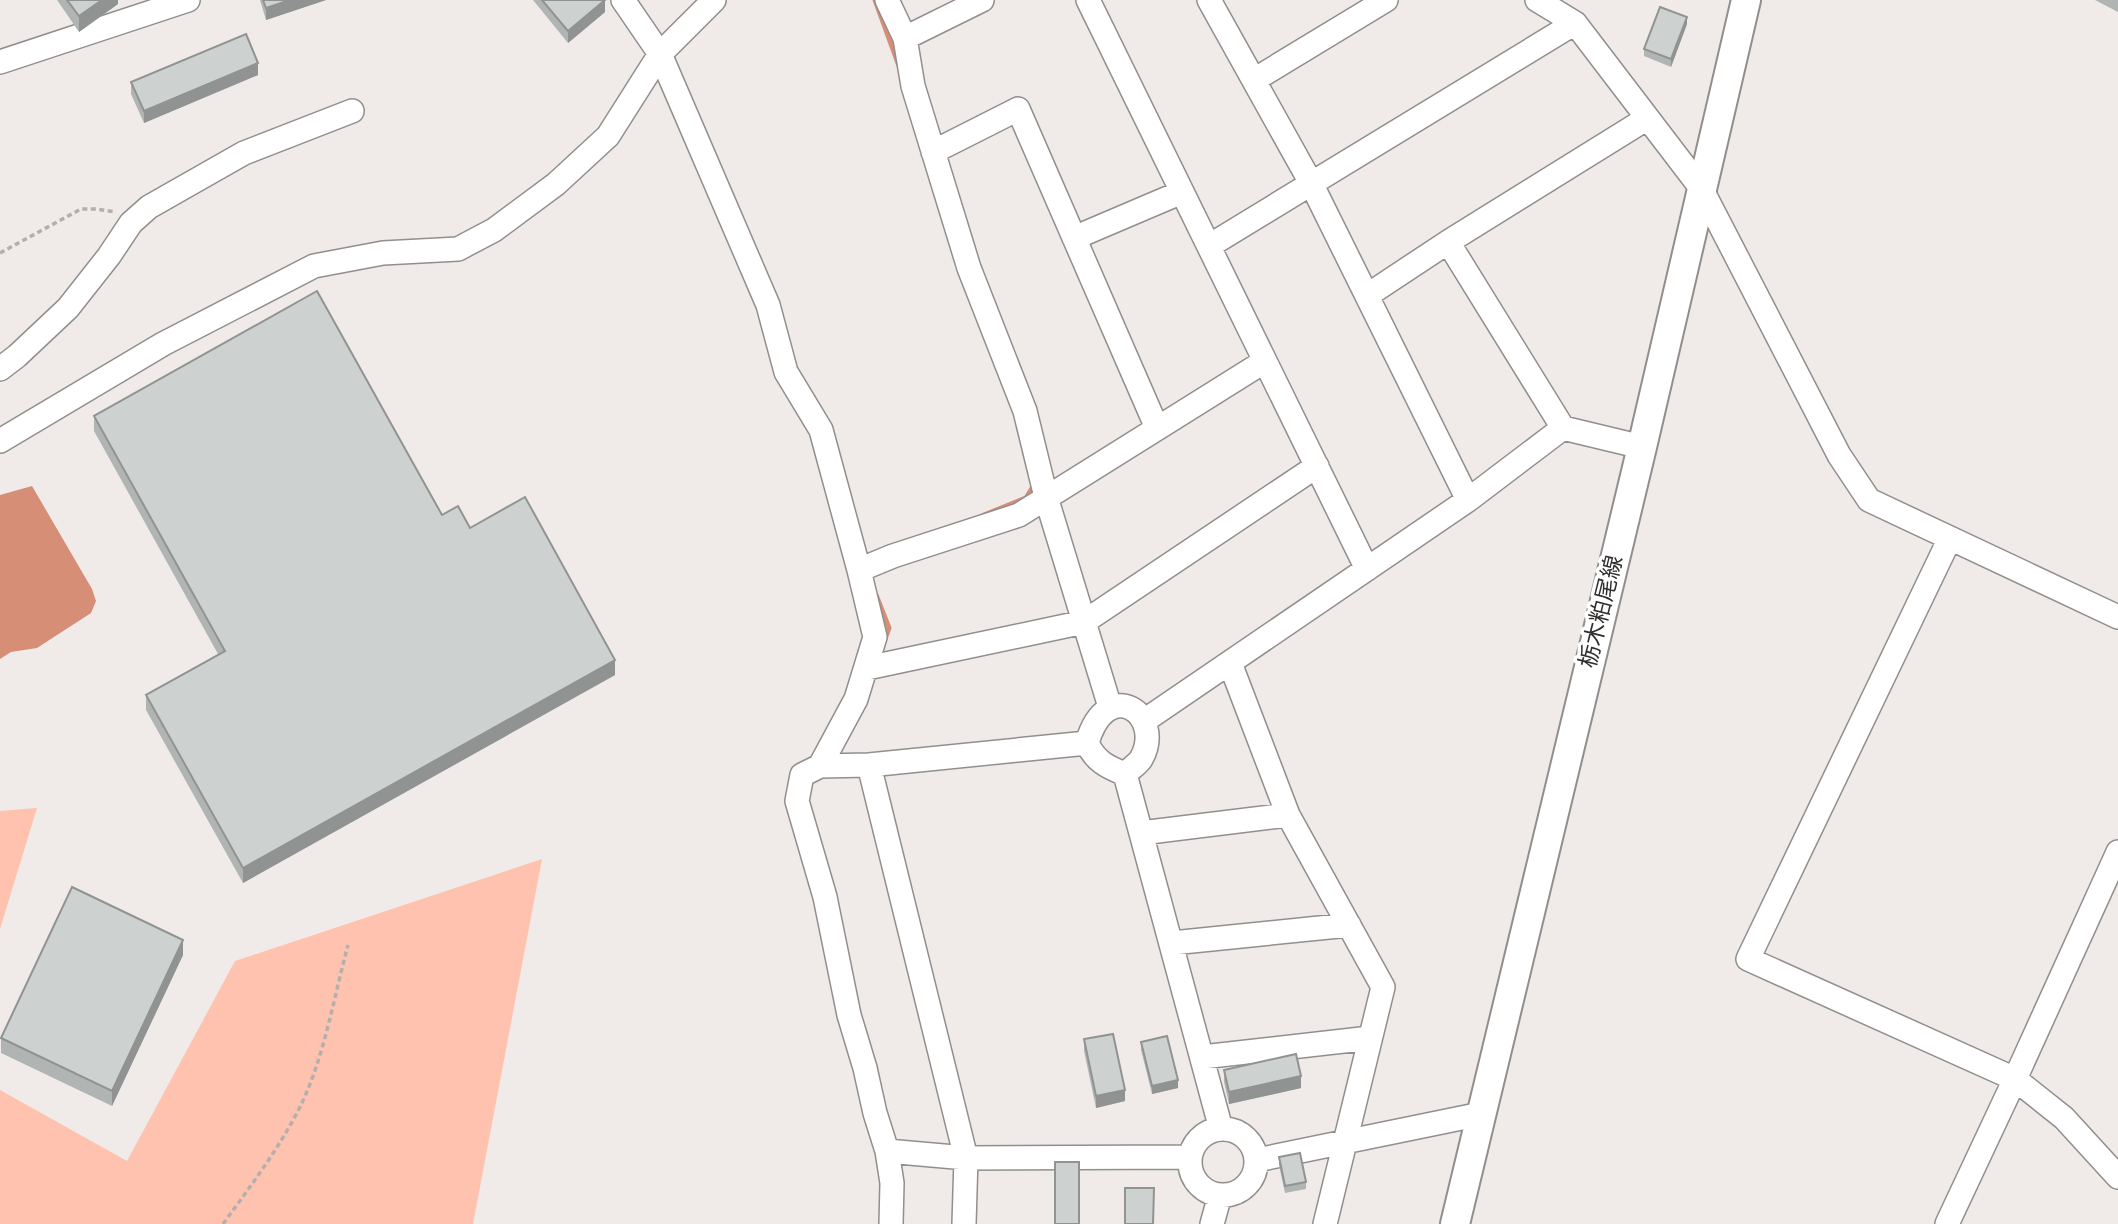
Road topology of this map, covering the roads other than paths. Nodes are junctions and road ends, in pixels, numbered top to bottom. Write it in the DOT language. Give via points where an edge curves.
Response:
graph roads {
  1 [pos="188,0"];
  2 [pos="623,0"];
  3 [pos="714,0"];
  4 [pos="887,0"];
  5 [pos="982,0"];
  6 [pos="1088,0"];
  7 [pos="1209,0"];
  8 [pos="1386,0"];
  9 [pos="1537,0"];
  10 [pos="1746,0"];
  11 [pos="1575,23"];
  12 [pos="905,38"];
  13 [pos="660,54"];
  14 [pos="0,62"];
  15 [pos="1254,80"];
  16 [pos="352,111"];
  17 [pos="1646,119"];
  18 [pos="933,152"];
  19 [pos="1311,183"];
  20 [pos="1701,188"];
  21 [pos="1182,191"];
  22 [pos="1074,238"];
  23 [pos="1448,242"];
  24 [pos="1209,246"];
  25 [pos="1368,295"];
  26 [pos="1265,361"];
  27 [pos="0,369"];
  28 [pos="1157,428"];
  29 [pos="1563,428"];
  30 [pos="0,441"];
  31 [pos="1642,447"];
  32 [pos="1317,466"];
  33 [pos="1046,497"];
  34 [pos="1468,500"];
  35 [pos="1950,538"];
  36 [pos="1367,569"];
  37 [pos="859,570"];
  38 [pos="2118,617"];
  39 [pos="1084,622"];
  40 [pos="1230,663"];
  41 [pos="867,668"];
  42 [pos="1110,707"];
  43 [pos="1144,721"];
  44 [pos="1087,743"];
  45 [pos="869,765"];
  46 [pos="820,766"];
  47 [pos="1125,774"];
  48 [pos="1288,815"];
  49 [pos="1141,833"];
  50 [pos="2118,852"];
  51 [pos="1349,925"];
  52 [pos="1172,943"];
  53 [pos="1370,1038"];
  54 [pos="1202,1057"];
  55 [pos="2015,1079"];
  56 [pos="1481,1114"];
  57 [pos="1221,1129"];
  58 [pos="1345,1141"];
  59 [pos="887,1151"];
  60 [pos="1191,1157"];
  61 [pos="966,1158"];
  62 [pos="1257,1160"];
  63 [pos="2118,1177"];
  64 [pos="1220,1195"];
  65 [pos="891,1224"];
  66 [pos="964,1224"];
  67 [pos="1212,1224"];
  68 [pos="1325,1224"];
  69 [pos="1455,1224"];
  70 [pos="1947,1224"];
  1 -- 14 [label="street"];
  2 -- 13 [label="street"];
  3 -- 13 [label="street"];
  4 -- 12 [label="street"];
  5 -- 12 [label="street"];
  6 -- 21 [label="street"];
  7 -- 15 [label="street"];
  8 -- 15 [label="street"];
  9 -- 11 [label="street"];
  10 -- 20 [label="main road, 栃木粕尾線"];
  11 -- 17 [label="street"];
  11 -- 19 [label="street"];
  12 -- 18 [label="street" via="912,86"];
  13 -- 30 [label="street" via="608,136 556,184 482,237 458,249 383,253 314,267 163,344"];
  13 -- 37 [label="street" via="768,304 786,372 821,430"];
  15 -- 19 [label="street"];
  16 -- 27 [label="street" via="244,153 149,207 131,223 68,308"];
  17 -- 20 [label="street"];
  17 -- 23 [label="street"];
  18 -- 22 [label="street" via="1018,109"];
  18 -- 33 [label="street" via="969,268 1025,411"];
  19 -- 24 [label="street"];
  19 -- 25 [label="street"];
  20 -- 31 [label="main road, 栃木粕尾線"];
  20 -- 35 [label="street" via="1839,455 1869,500"];
  21 -- 22 [label="street"];
  21 -- 24 [label="street"];
  22 -- 28 [label="street"];
  23 -- 25 [label="street"];
  23 -- 29 [label="street"];
  24 -- 26 [label="street"];
  25 -- 34 [label="street"];
  26 -- 28 [label="street"];
  26 -- 32 [label="street"];
  28 -- 33 [label="street"];
  29 -- 31 [label="street"];
  29 -- 34 [label="street"];
  31 -- 56 [label="main road, 栃木粕尾線"];
  32 -- 36 [label="street"];
  32 -- 39 [label="street"];
  33 -- 37 [label="street" via="1019,515"];
  33 -- 39 [label="street"];
  34 -- 36 [label="street"];
  35 -- 38 [label="street"];
  35 -- 55 [label="street" via="1748,959"];
  36 -- 40 [label="street"];
  37 -- 41 [label="street" via="875,637"];
  39 -- 41 [label="street"];
  39 -- 42 [label="street"];
  40 -- 43 [label="street"];
  40 -- 48 [label="street"];
  41 -- 46 [label="street"];
  42 -- 43 [label="street" via="1121,706"];
  42 -- 44 [label="street" via="1092,724"];
  43 -- 47 [label="street" via="1148,736 1141,760"];
  44 -- 45 [label="street"];
  44 -- 47 [label="street" via="1094,757"];
  45 -- 46 [label="street"];
  45 -- 61 [label="street"];
  46 -- 59 [label="street" via="802,775 797,802"];
  47 -- 49 [label="street"];
  48 -- 49 [label="street"];
  48 -- 51 [label="street"];
  49 -- 52 [label="street"];
  50 -- 55 [label="street"];
  51 -- 52 [label="street"];
  51 -- 53 [label="street" via="1383,987"];
  52 -- 54 [label="street"];
  53 -- 54 [label="street"];
  53 -- 58 [label="street"];
  54 -- 57 [label="street"];
  55 -- 63 [label="street" via="2064,1118"];
  55 -- 70 [label="street"];
  56 -- 58 [label="street"];
  56 -- 69 [label="main road, 栃木粕尾線"];
  57 -- 60 [label="street" via="1196,1143"];
  57 -- 62 [label="street" via="1238,1132 1251,1143"];
  58 -- 62 [label="street"];
  58 -- 68 [label="street"];
  59 -- 61 [label="street"];
  59 -- 65 [label="street"];
  60 -- 61 [label="street"];
  60 -- 64 [label="street" via="1193,1175 1203,1189"];
  61 -- 66 [label="street"];
  62 -- 64 [label="street" via="1252,1179 1239,1192"];
  64 -- 67 [label="street"];
}
